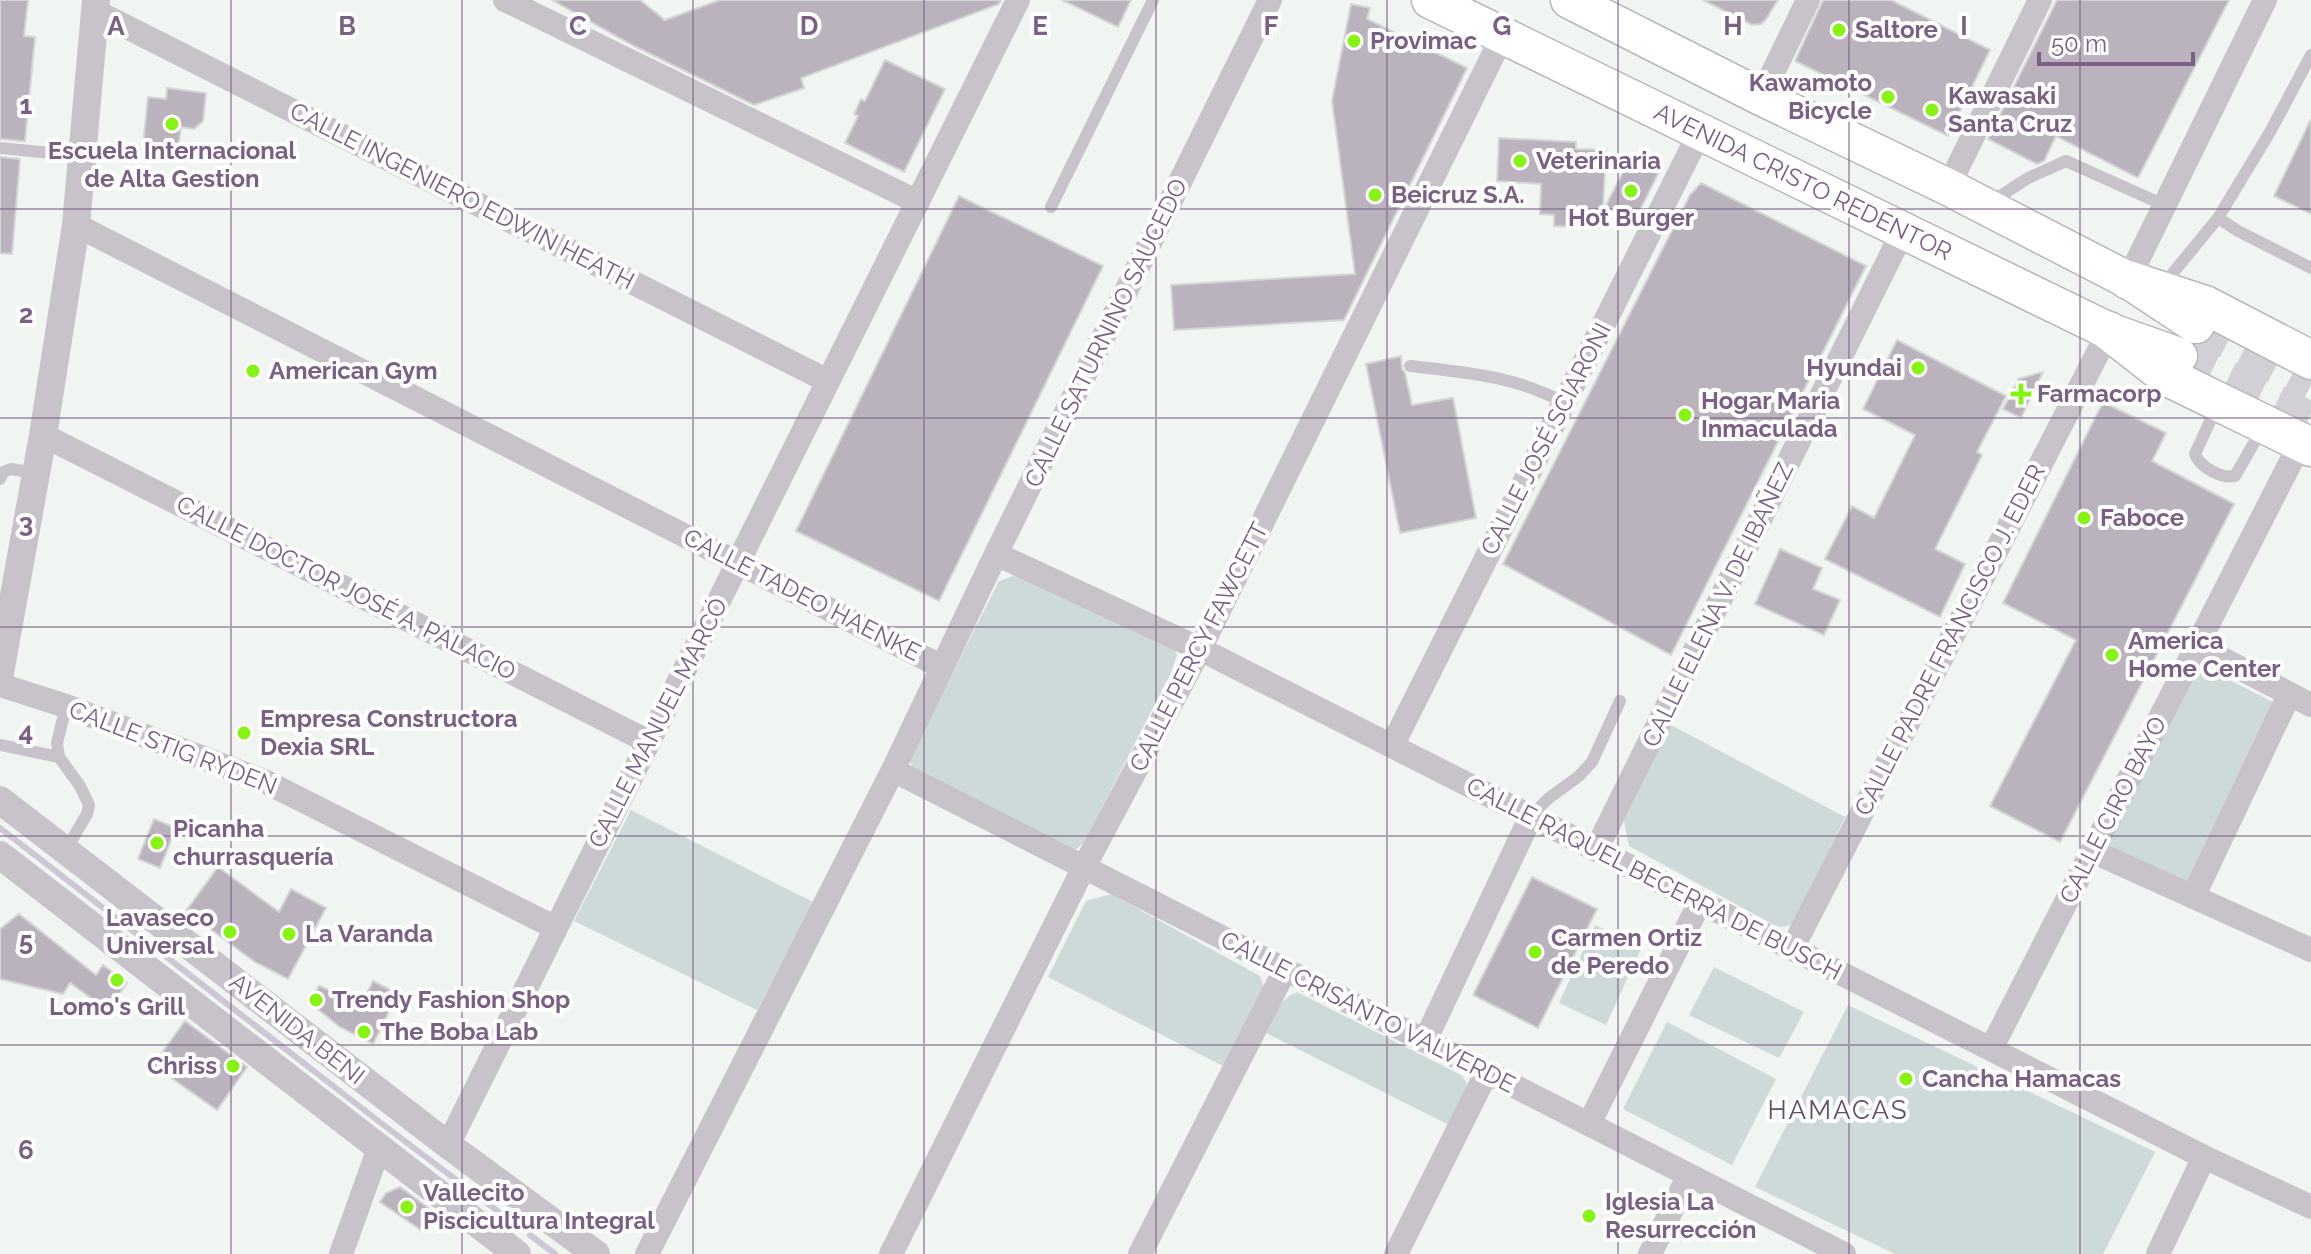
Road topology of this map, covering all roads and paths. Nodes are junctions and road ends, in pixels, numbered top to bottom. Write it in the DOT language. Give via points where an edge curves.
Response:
graph roads {
  1 [pos="505,0"];
  2 [pos="1018,0"];
  3 [pos="1153,0"];
  4 [pos="1270,0"];
  5 [pos="1430,0"];
  6 [pos="1551,0"];
  7 [pos="1808,0"];
  8 [pos="2040,0"];
  9 [pos="2265,0"];
  10 [pos="96,6"];
  11 [pos="1583,7"];
  12 [pos="1502,37"];
  13 [pos="2311,55"];
  14 [pos="1761,97"];
  15 [pos="1700,132"];
  16 [pos="0,148"];
  17 [pos="82,156"];
  18 [pos="1948,187"];
  19 [pos="918,202"];
  20 [pos="2164,205"];
  21 [pos="1984,206"];
  22 [pos="1051,207"];
  23 [pos="2218,218"];
  24 [pos="76,225"];
  25 [pos="1903,231"];
  26 [pos="2311,268"];
  27 [pos="2143,285"];
  28 [pos="2109,331"];
  29 [pos="2311,360"];
  30 [pos="1410,366"];
  31 [pos="828,381"];
  32 [pos="1564,403"];
  33 [pos="2219,403"];
  34 [pos="2264,425"];
  35 [pos="43,435"];
  36 [pos="2306,444"];
  37 [pos="36,473"];
  38 [pos="0,479"];
  39 [pos="996,554"];
  40 [pos="738,563"];
  41 [pos="2197,646"];
  42 [pos="1200,649"];
  43 [pos="942,667"];
  44 [pos="0,673"];
  45 [pos="0,685"];
  46 [pos="2300,700"];
  47 [pos="1620,701"];
  48 [pos="66,706"];
  49 [pos="649,742"];
  50 [pos="0,745"];
  51 [pos="1392,746"];
  52 [pos="59,757"];
  53 [pos="893,770"];
  54 [pos="0,800"];
  55 [pos="1531,816"];
  56 [pos="66,850"];
  57 [pos="1596,850"];
  58 [pos="2092,851"];
  59 [pos="0,855"];
  60 [pos="1084,867"];
  61 [pos="2193,897"];
  62 [pos="1700,902"];
  63 [pos="556,928"];
  64 [pos="1792,949"];
  65 [pos="2311,950"];
  66 [pos="1285,970"];
  67 [pos="1425,1041"];
  68 [pos="1991,1049"];
  69 [pos="1487,1072"];
  70 [pos="1589,1124"];
  71 [pos="448,1145"];
  72 [pos="379,1148"];
  73 [pos="2204,1157"];
  74 [pos="1689,1175"];
  75 [pos="2311,1207"];
  76 [pos="341,1254"];
  77 [pos="517,1254"];
  78 [pos="596,1254"];
  79 [pos="647,1254"];
  80 [pos="891,1254"];
  81 [pos="1140,1254"];
  82 [pos="1396,1254"];
  83 [pos="1650,1254"];
  84 [pos="1844,1254"];
  85 [pos="2158,1254"];
  1 -- 19 [label="street"];
  2 -- 19 [label="street, CALLE MANUEL MARCÓ"];
  3 -- 22 [label="lane"];
  4 -- 39 [label="street, CALLE SATURNINO SAUCEDO"];
  5 -- 12 [label="main road, AVENIDA CRISTO REDENTOR"];
  6 -- 11 [label="main road, AVENIDA CRISTO REDENTOR" via="1579,11"];
  7 -- 14 [label="street"];
  8 -- 18 [label="street"];
  9 -- 20 [label="street"];
  10 -- 17 [label="street"];
  10 -- 31 [label="street, CALLE INGENIERO EDWIN HEATH"];
  11 -- 14 [label="main road, AVENIDA CRISTO REDENTOR"];
  12 -- 15 [label="main road, AVENIDA CRISTO REDENTOR"];
  12 -- 42 [label="street, CALLE PERCY FAWCETT"];
  13 -- 23 [label="lane"];
  14 -- 18 [label="main road, AVENIDA CRISTO REDENTOR"];
  15 -- 25 [label="main road, AVENIDA CRISTO REDENTOR"];
  15 -- 32 [label="street, CALLE JOSÉ SCIARONI"];
  16 -- 17 [label="lane"];
  17 -- 24 [label="street"];
  18 -- 21 [label="main road, AVENIDA CRISTO REDENTOR"];
  19 -- 31 [label="street, CALLE MANUEL MARCÓ"];
  20 -- 21 [label="lane" via="2066,161"];
  20 -- 27 [label="street"];
  21 -- 27 [label="main road, AVENIDA CRISTO REDENTOR"];
  23 -- 26 [label="lane"];
  23 -- 27 [label="lane"];
  24 -- 35 [label="street"];
  24 -- 40 [label="street, CALLE TADEO HAENKE"];
  25 -- 28 [label="main road, AVENIDA CRISTO REDENTOR"];
  25 -- 57 [label="street, CALLE ELENA V. DE IBAÑEZ"];
  27 -- 28 [label="main road, AVENIDA CRISTO REDENTOR" via="2188,341"];
  27 -- 29 [label="highway" via="2205,305"];
  28 -- 33 [label="highway" via="2168,377"];
  28 -- 64 [label="street, CALLE PADRE FRANCISCO J. EDER"];
  30 -- 32 [label="lane" via="1515,382"];
  31 -- 40 [label="street, CALLE MANUEL MARCÓ"];
  32 -- 51 [label="street, CALLE JOSÉ SCIARONI"];
  33 -- 34 [label="highway"];
  33 -- 34 [label="lane" via="2195,454 2213,472 2235,476"];
  34 -- 36 [label="highway"];
  35 -- 37 [label="street"];
  35 -- 49 [label="street, CALLE DOCTOR JOSÉ A. PALACIO"];
  36 -- 41 [label="street, CALLE CIRO BAYO"];
  37 -- 38 [label="lane" via="11,469"];
  37 -- 44 [label="street"];
  39 -- 42 [label="street, CALLE RAQUEL BECERRA DE BUSCH"];
  39 -- 43 [label="street, CALLE SATURNINO SAUCEDO"];
  40 -- 43 [label="street, CALLE TADEO HAENKE"];
  40 -- 49 [label="street, CALLE MANUEL MARCÓ"];
  41 -- 46 [label="street"];
  41 -- 58 [label="street, CALLE CIRO BAYO"];
  42 -- 51 [label="street, CALLE RAQUEL BECERRA DE BUSCH"];
  42 -- 60 [label="street, CALLE PERCY FAWCETT"];
  43 -- 53 [label="street, CALLE TADEO HAENKE"];
  45 -- 48 [label="street, CALLE STIG RYDEN"];
  46 -- 61 [label="street"];
  47 -- 55 [label="lane" via="1592,762"];
  48 -- 52 [label="lane"];
  48 -- 63 [label="street, CALLE STIG RYDEN" via="264,781"];
  49 -- 63 [label="street, CALLE MANUEL MARCÓ"];
  50 -- 52 [label="lane"];
  51 -- 55 [label="street, CALLE RAQUEL BECERRA DE BUSCH"];
  52 -- 56 [label="lane" via="89,805"];
  53 -- 60 [label="street, CALLE CRISANTO VALVERDE"];
  53 -- 79 [label="street, CALLE TADEO HAENKE"];
  54 -- 56 [label="street, AVENIDA BENI"];
  55 -- 57 [label="street, CALLE RAQUEL BECERRA DE BUSCH"];
  55 -- 67 [label="street"];
  56 -- 71 [label="street, AVENIDA BENI"];
  57 -- 62 [label="street, CALLE RAQUEL BECERRA DE BUSCH"];
  58 -- 61 [label="street"];
  58 -- 68 [label="street, CALLE CIRO BAYO"];
  59 -- 72 [label="street, AVENIDA BENI"];
  60 -- 66 [label="street, CALLE CRISANTO VALVERDE"];
  60 -- 80 [label="street, CALLE PERCY FAWCETT"];
  61 -- 65 [label="street"];
  62 -- 64 [label="street, CALLE RAQUEL BECERRA DE BUSCH"];
  62 -- 70 [label="street"];
  63 -- 71 [label="street, CALLE MANUEL MARCÓ"];
  64 -- 68 [label="street, CALLE RAQUEL BECERRA DE BUSCH"];
  66 -- 67 [label="street, CALLE CRISANTO VALVERDE"];
  66 -- 81 [label="street"];
  67 -- 69 [label="street, CALLE CRISANTO VALVERDE"];
  68 -- 73 [label="street, CALLE RAQUEL BECERRA DE BUSCH"];
  69 -- 70 [label="street, CALLE CRISANTO VALVERDE"];
  69 -- 82 [label="street"];
  70 -- 74 [label="street, CALLE CRISANTO VALVERDE"];
  71 -- 78 [label="street, AVENIDA BENI"];
  72 -- 76 [label="street"];
  72 -- 77 [label="street, AVENIDA BENI"];
  73 -- 75 [label="street, CALLE RAQUEL BECERRA DE BUSCH"];
  73 -- 85 [label="street"];
  74 -- 83 [label="street"];
  74 -- 84 [label="street, CALLE CRISANTO VALVERDE"];
}
